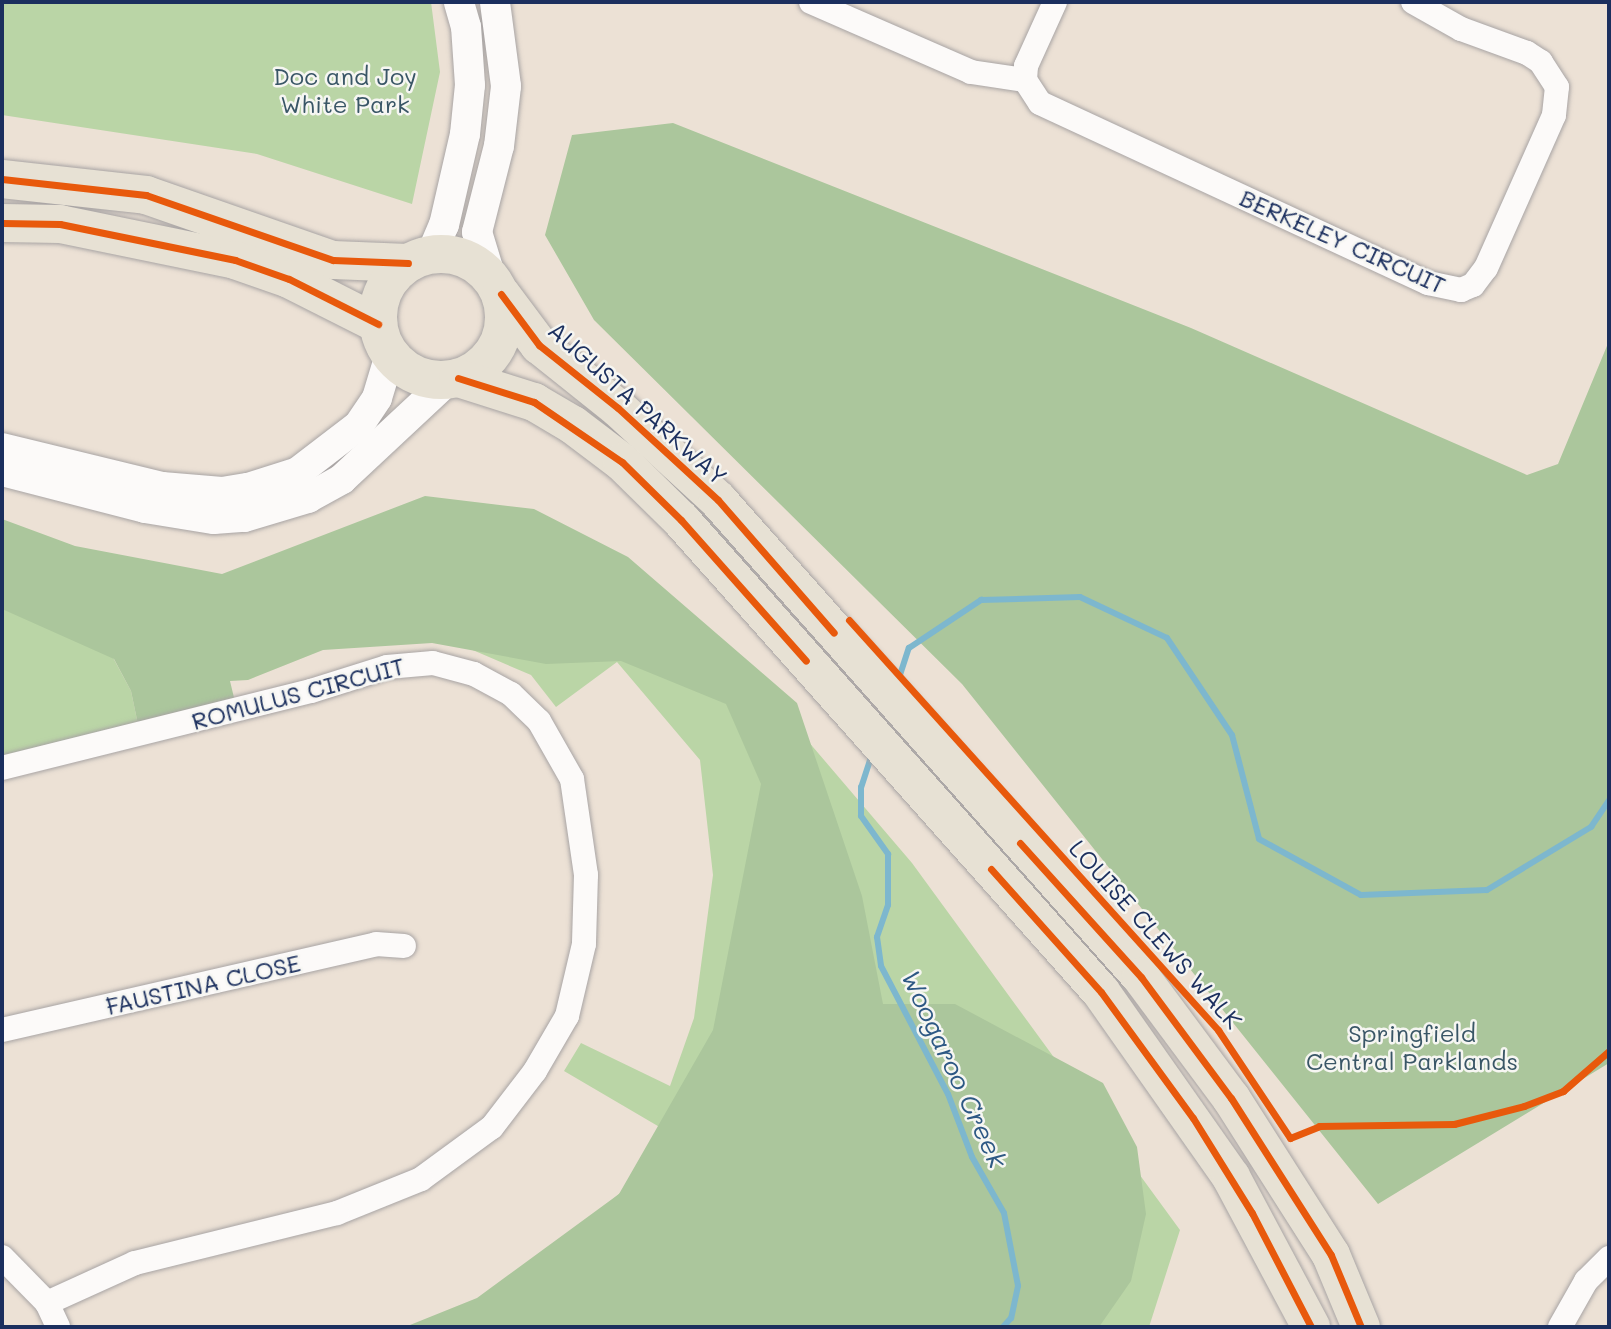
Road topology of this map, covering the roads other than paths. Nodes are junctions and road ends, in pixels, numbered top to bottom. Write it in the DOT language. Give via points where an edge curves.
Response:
graph roads {
  1 [pos="459,2"];
  2 [pos="495,2"];
  3 [pos="811,2"];
  4 [pos="1055,2"];
  5 [pos="1413,2"];
  6 [pos="1025,80"];
  7 [pos="2,179"];
  8 [pos="2,223"];
  9 [pos="419,259"];
  10 [pos="496,286"];
  11 [pos="384,340"];
  12 [pos="453,379"];
  13 [pos="2,448"];
  14 [pos="2,471"];
  15 [pos="2,768"];
  16 [pos="404,946"];
  17 [pos="2,1030"];
  18 [pos="2,1257"];
  19 [pos="1609,1258"];
  20 [pos="47,1303"];
  21 [pos="58,1327"];
  22 [pos="1311,1327"];
  23 [pos="1361,1327"];
  24 [pos="1560,1327"];
  1 -- 9 [label="street" via="466,27 470,85 465,134 444,225"];
  2 -- 10 [label="street" via="506,86 499,146 477,232"];
  3 -- 6 [label="street" via="971,72"];
  4 -- 6 [label="street" via="1029,55"];
  5 -- 6 [label="street, BERKELEY CIRCUIT" via="1461,29 1527,53 1541,62 1557,88 1554,115 1486,268 1473,285 1461,290 1428,283 1040,103"];
  7 -- 9 [label="main road" via="146,195 333,260"];
  8 -- 11 [label="main road" via="60,224 234,260 289,279"];
  9 -- 10 [label="main road" via="464,258"];
  9 -- 11 [label="main road" via="384,290"];
  10 -- 12 [label="main road" via="503,335 478,369"];
  10 -- 23 [label="main road, AUGUSTA PARKWAY" via="552,358 618,408 718,500 1141,977 1231,1098 1331,1255"];
  11 -- 12 [label="main road" via="416,374"];
  11 -- 13 [label="street" via="377,398 359,425 298,472 248,488 222,492 162,487"];
  12 -- 14 [label="street" via="342,479 308,498 244,517 214,519 145,508"];
  12 -- 22 [label="main road" via="534,402 622,462 681,520 1101,992 1178,1096 1236,1186"];
  15 -- 20 [label="street, ROMULUS CIRCUIT" via="311,691 387,667 433,663 474,674 511,694 540,721 572,779 586,875 584,943 566,1016 535,1071 492,1127 421,1179 337,1213 135,1263"];
  16 -- 17 [label="street, FAUSTINA CLOSE" via="376,944"];
  18 -- 20 [label="street"];
  19 -- 24 [label="street" via="1586,1281"];
  20 -- 21 [label="street"];
}
